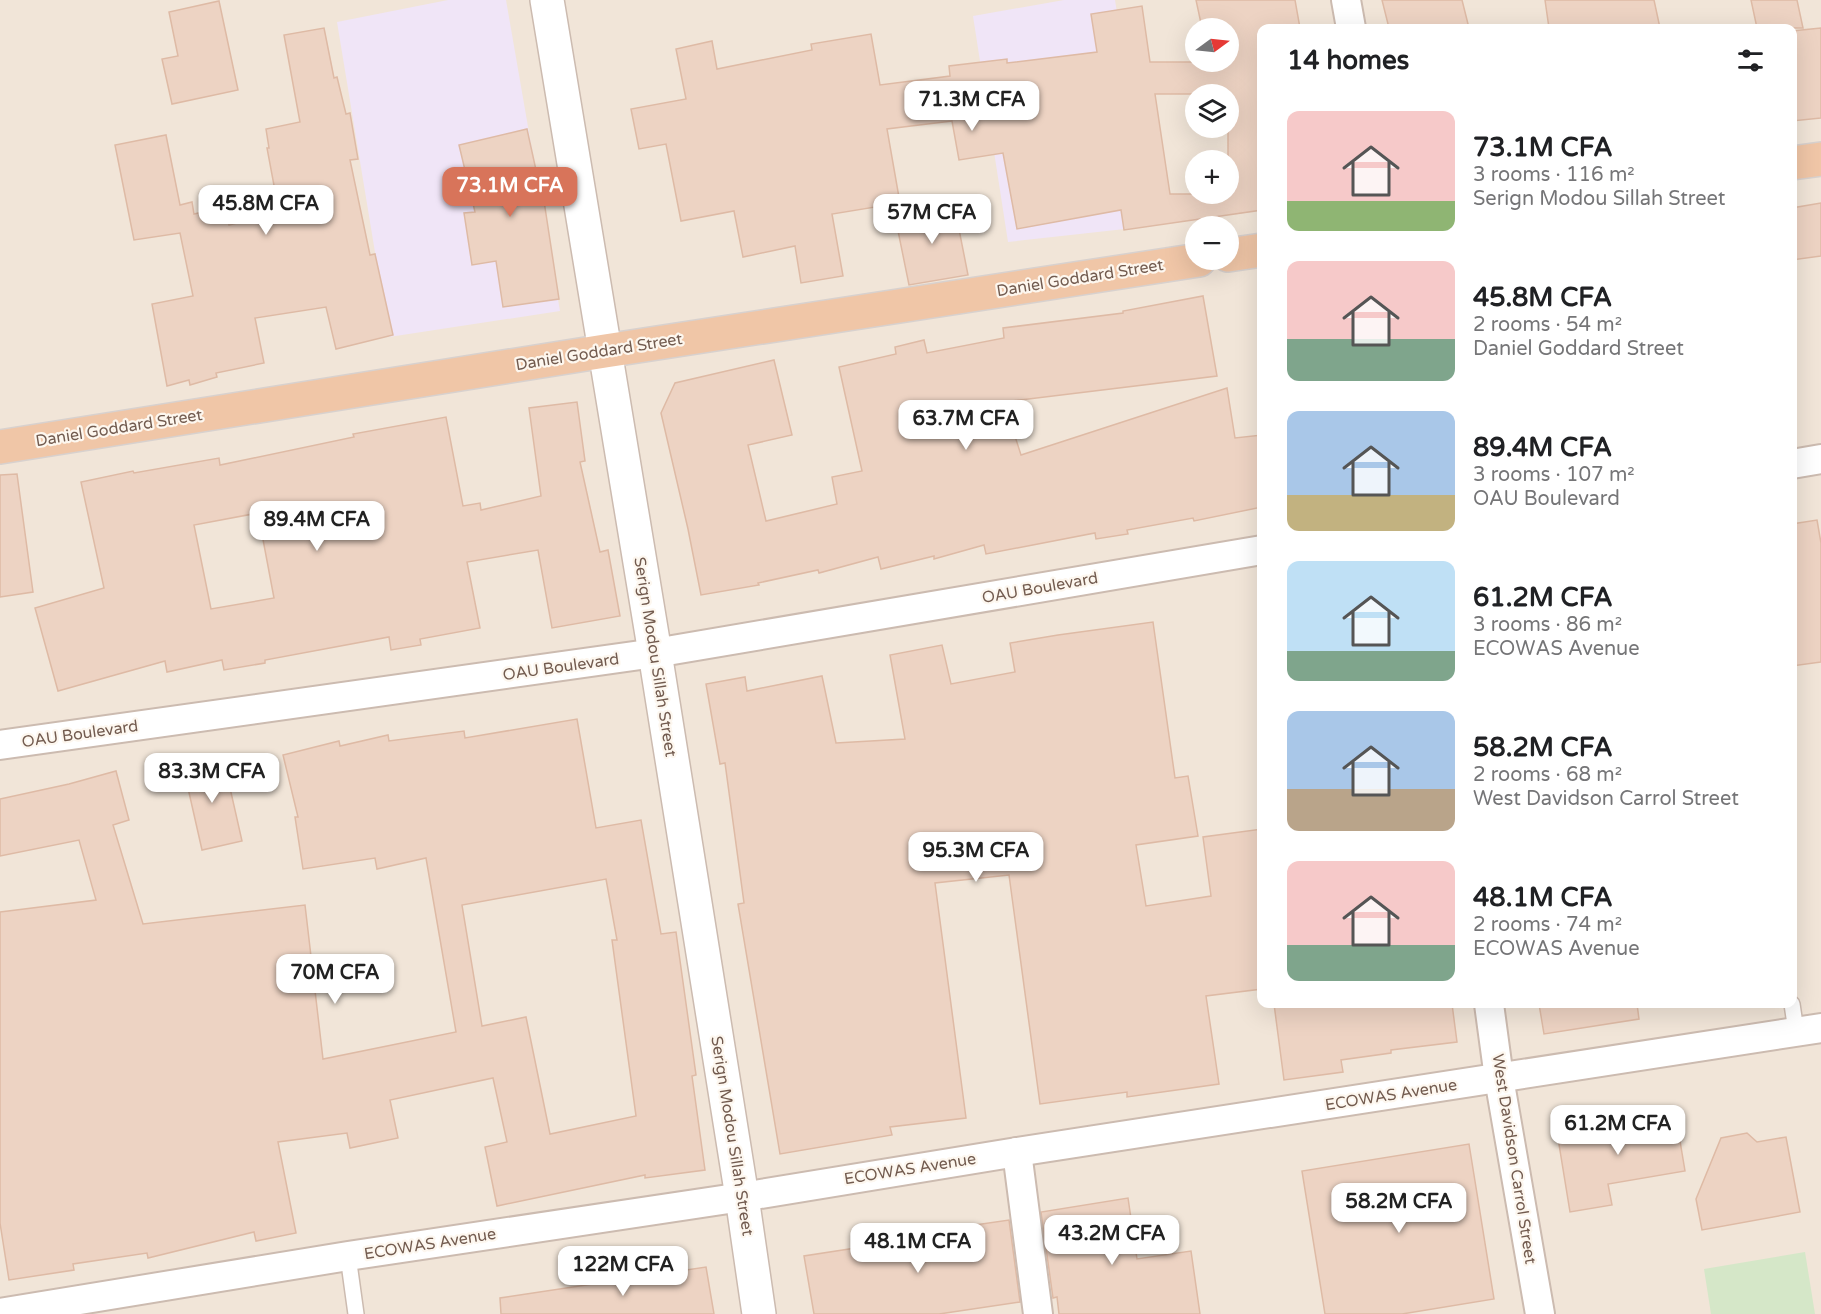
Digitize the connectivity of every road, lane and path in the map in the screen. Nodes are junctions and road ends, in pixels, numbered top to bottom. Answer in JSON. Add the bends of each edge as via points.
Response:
{"nodes":[{"id":1,"x":547,"y":0,"type":"edge"},
{"id":2,"x":1346,"y":0,"type":"edge"},
{"id":3,"x":1350,"y":24,"type":"edge"},
{"id":4,"x":1821,"y":159,"type":"edge"},
{"id":5,"x":1797,"y":162,"type":"edge"},
{"id":6,"x":1257,"y":251,"type":"edge"},
{"id":7,"x":1239,"y":253,"type":"edge"},
{"id":8,"x":1185,"y":262,"type":"edge"},
{"id":9,"x":605,"y":351,"type":"junction"},
{"id":10,"x":0,"y":447,"type":"edge"},
{"id":11,"x":1821,"y":459,"type":"edge"},
{"id":12,"x":1797,"y":463,"type":"edge"},
{"id":13,"x":1257,"y":551,"type":"edge"},
{"id":14,"x":655,"y":654,"type":"junction"},
{"id":15,"x":0,"y":745,"type":"edge"},
{"id":16,"x":1490,"y":1008,"type":"edge"},
{"id":17,"x":1795,"y":1008,"type":"edge"},
{"id":18,"x":1809,"y":1030,"type":"edge"},
{"id":19,"x":1499,"y":1078,"type":"junction"},
{"id":20,"x":1017,"y":1152,"type":"junction"},
{"id":21,"x":742,"y":1197,"type":"junction"},
{"id":22,"x":348,"y":1256,"type":"junction"},
{"id":23,"x":0,"y":1313,"type":"edge"},
{"id":24,"x":356,"y":1314,"type":"edge"},
{"id":25,"x":759,"y":1314,"type":"edge"},
{"id":26,"x":1038,"y":1314,"type":"edge"},
{"id":27,"x":1539,"y":1314,"type":"edge"}],
"edges":[{"from":1,"to":9,"type":"street","name":"Serign Modou Sillah Street"},
{"from":2,"to":3,"type":"street"},
{"from":4,"to":5,"type":"highway"},
{"from":6,"to":7,"type":"highway"},
{"from":8,"to":9,"type":"highway","name":"Daniel Goddard Street"},
{"from":9,"to":10,"type":"highway","name":"Daniel Goddard Street"},
{"from":9,"to":14,"type":"street","name":"Serign Modou Sillah Street"},
{"from":11,"to":12,"type":"street"},
{"from":13,"to":14,"type":"street","name":"OAU Boulevard"},
{"from":14,"to":15,"type":"street","name":"OAU Boulevard"},
{"from":14,"to":21,"type":"street","name":"Serign Modou Sillah Street"},
{"from":16,"to":19,"type":"street","name":"West Davidson Carrol Street"},
{"from":17,"to":18,"type":"lane"},
{"from":18,"to":19,"type":"street","name":"ECOWAS Avenue"},
{"from":19,"to":20,"type":"street","name":"ECOWAS Avenue"},
{"from":19,"to":27,"type":"street","name":"West Davidson Carrol Street"},
{"from":20,"to":21,"type":"street","name":"ECOWAS Avenue"},
{"from":20,"to":26,"type":"street"},
{"from":21,"to":22,"type":"street","name":"ECOWAS Avenue"},
{"from":21,"to":25,"type":"street","name":"Serign Modou Sillah Street"},
{"from":22,"to":23,"type":"street","name":"ECOWAS Avenue"},
{"from":22,"to":24,"type":"lane"}]}
